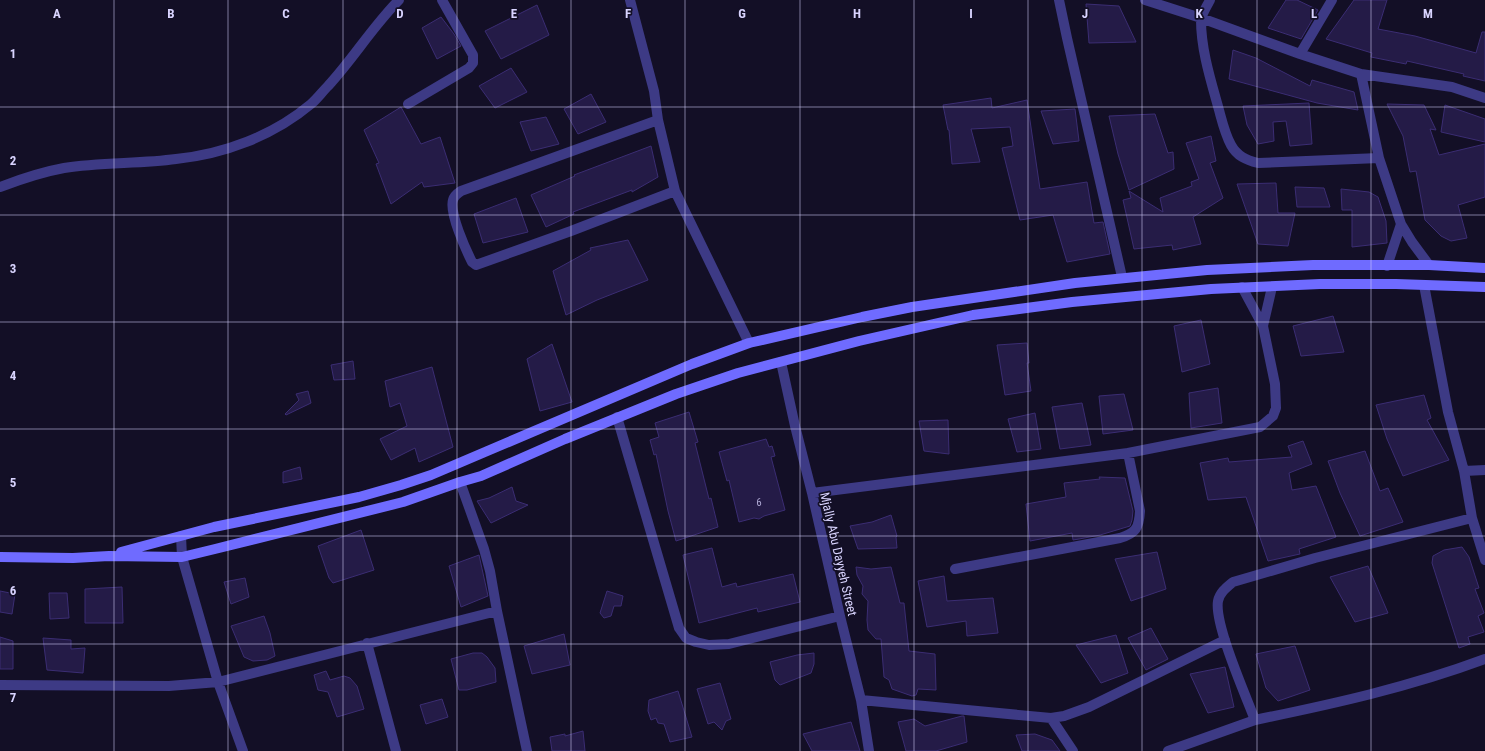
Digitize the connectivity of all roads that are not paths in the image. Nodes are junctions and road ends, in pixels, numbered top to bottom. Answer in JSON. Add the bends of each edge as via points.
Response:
{"nodes":[{"id":1,"x":399,"y":0,"type":"edge"},
{"id":2,"x":442,"y":0,"type":"edge"},
{"id":3,"x":630,"y":0,"type":"edge"},
{"id":4,"x":1060,"y":0,"type":"edge"},
{"id":5,"x":1145,"y":0,"type":"edge"},
{"id":6,"x":1210,"y":0,"type":"edge"},
{"id":7,"x":1332,"y":0,"type":"edge"},
{"id":8,"x":1201,"y":18,"type":"junction"},
{"id":9,"x":1300,"y":54,"type":"junction"},
{"id":10,"x":1361,"y":74,"type":"junction"},
{"id":11,"x":1485,"y":98,"type":"edge"},
{"id":12,"x":408,"y":104,"type":"dead end"},
{"id":13,"x":658,"y":120,"type":"junction"},
{"id":14,"x":1379,"y":158,"type":"junction"},
{"id":15,"x":0,"y":187,"type":"edge"},
{"id":16,"x":675,"y":191,"type":"junction"},
{"id":17,"x":1401,"y":224,"type":"junction"},
{"id":18,"x":1429,"y":265,"type":"junction"},
{"id":19,"x":1387,"y":266,"type":"junction"},
{"id":20,"x":1485,"y":268,"type":"edge"},
{"id":21,"x":1122,"y":277,"type":"junction"},
{"id":22,"x":1424,"y":286,"type":"junction"},
{"id":23,"x":1242,"y":287,"type":"junction"},
{"id":24,"x":1272,"y":287,"type":"junction"},
{"id":25,"x":1485,"y":287,"type":"edge"},
{"id":26,"x":1015,"y":291,"type":"junction"},
{"id":27,"x":1018,"y":309,"type":"junction"},
{"id":28,"x":1263,"y":326,"type":"junction"},
{"id":29,"x":749,"y":343,"type":"junction"},
{"id":30,"x":781,"y":362,"type":"junction"},
{"id":31,"x":617,"y":417,"type":"junction"},
{"id":32,"x":1128,"y":453,"type":"junction"},
{"id":33,"x":1485,"y":470,"type":"edge"},
{"id":34,"x":1464,"y":471,"type":"junction"},
{"id":35,"x":460,"y":482,"type":"junction"},
{"id":36,"x":812,"y":493,"type":"junction"},
{"id":37,"x":1472,"y":518,"type":"junction"},
{"id":38,"x":180,"y":536,"type":"junction"},
{"id":39,"x":109,"y":556,"type":"junction"},
{"id":40,"x":0,"y":557,"type":"edge"},
{"id":41,"x":182,"y":557,"type":"junction"},
{"id":42,"x":1485,"y":560,"type":"edge"},
{"id":43,"x":955,"y":568,"type":"dead end"},
{"id":44,"x":497,"y":611,"type":"junction"},
{"id":45,"x":840,"y":616,"type":"junction"},
{"id":46,"x":1225,"y":640,"type":"junction"},
{"id":47,"x":367,"y":643,"type":"junction"},
{"id":48,"x":1485,"y":659,"type":"edge"},
{"id":49,"x":218,"y":682,"type":"junction"},
{"id":50,"x":0,"y":685,"type":"edge"},
{"id":51,"x":861,"y":700,"type":"junction"},
{"id":52,"x":1051,"y":718,"type":"junction"},
{"id":53,"x":1255,"y":720,"type":"junction"},
{"id":54,"x":243,"y":751,"type":"edge"},
{"id":55,"x":396,"y":751,"type":"edge"},
{"id":56,"x":527,"y":751,"type":"edge"},
{"id":57,"x":870,"y":751,"type":"edge"},
{"id":58,"x":1073,"y":751,"type":"edge"},
{"id":59,"x":1168,"y":751,"type":"edge"}],
"edges":[{"from":1,"to":15,"type":"street","via":[[312,104],[277,129],[204,156],[64,168],[28,176]]},
{"from":2,"to":12,"type":"street","via":[[473,55],[473,63],[469,68]]},
{"from":3,"to":13,"type":"street","via":[[654,91]]},
{"from":4,"to":21,"type":"street"},
{"from":5,"to":8,"type":"street"},
{"from":6,"to":8,"type":"street"},
{"from":7,"to":9,"type":"street"},
{"from":8,"to":9,"type":"street"},
{"from":8,"to":14,"type":"street","via":[[1203,46],[1222,120],[1231,145],[1244,159],[1258,163],[1278,163]]},
{"from":9,"to":10,"type":"street"},
{"from":10,"to":11,"type":"street","via":[[1452,88]]},
{"from":10,"to":14,"type":"street"},
{"from":13,"to":16,"type":"street"},
{"from":13,"to":16,"type":"street","via":[[461,191],[453,200],[452,206],[461,238],[472,262],[476,265],[571,232]]},
{"from":14,"to":17,"type":"street"},
{"from":16,"to":29,"type":"street"},
{"from":17,"to":18,"type":"street"},
{"from":17,"to":19,"type":"street"},
{"from":18,"to":19,"type":"main road"},
{"from":18,"to":20,"type":"main road"},
{"from":19,"to":21,"type":"main road","via":[[1243,267]]},
{"from":21,"to":26,"type":"main road"},
{"from":22,"to":24,"type":"main road","via":[[1327,284]]},
{"from":22,"to":25,"type":"main road"},
{"from":22,"to":34,"type":"street","via":[[1448,412]]},
{"from":23,"to":24,"type":"main road"},
{"from":23,"to":27,"type":"main road"},
{"from":23,"to":28,"type":"street"},
{"from":24,"to":28,"type":"street"},
{"from":26,"to":27,"type":"main road"},
{"from":26,"to":29,"type":"main road","via":[[883,313]]},
{"from":27,"to":30,"type":"main road","via":[[926,325]]},
{"from":28,"to":32,"type":"street","via":[[1275,384],[1276,408],[1267,422],[1260,427]]},
{"from":29,"to":38,"type":"main road","via":[[692,364],[431,475],[359,497],[242,520]]},
{"from":30,"to":31,"type":"main road","via":[[738,373]]},
{"from":30,"to":36,"type":"street","name":"Mjally Abu Dayyeh Street","via":[[794,426]]},
{"from":31,"to":35,"type":"main road","via":[[481,476]]},
{"from":31,"to":45,"type":"street","via":[[679,628],[686,638],[709,645],[729,644]]},
{"from":32,"to":36,"type":"street"},
{"from":32,"to":43,"type":"street","via":[[1140,511],[1140,521],[1133,533],[1120,538]]},
{"from":33,"to":34,"type":"street"},
{"from":34,"to":37,"type":"street"},
{"from":35,"to":41,"type":"main road","via":[[402,502]]},
{"from":35,"to":44,"type":"street","via":[[484,549]]},
{"from":36,"to":45,"type":"street","name":"Mjally Abu Dayyeh Street"},
{"from":37,"to":42,"type":"street"},
{"from":37,"to":46,"type":"street","via":[[1233,582],[1224,589],[1218,599]]},
{"from":38,"to":39,"type":"main road"},
{"from":38,"to":41,"type":"street"},
{"from":39,"to":40,"type":"main road"},
{"from":39,"to":41,"type":"main road"},
{"from":41,"to":49,"type":"street"},
{"from":44,"to":47,"type":"street"},
{"from":44,"to":56,"type":"street"},
{"from":45,"to":51,"type":"street","name":"Mjally Abu Dayyeh Street"},
{"from":46,"to":52,"type":"street","via":[[1089,707]]},
{"from":46,"to":53,"type":"street"},
{"from":47,"to":49,"type":"street"},
{"from":47,"to":55,"type":"street"},
{"from":48,"to":53,"type":"street","via":[[1439,676],[1371,695]]},
{"from":49,"to":50,"type":"street","via":[[169,686]]},
{"from":49,"to":54,"type":"street"},
{"from":51,"to":52,"type":"street"},
{"from":51,"to":57,"type":"street","name":"Mjally Abu Dayyeh Street"},
{"from":52,"to":58,"type":"street"},
{"from":53,"to":59,"type":"street"}]}
